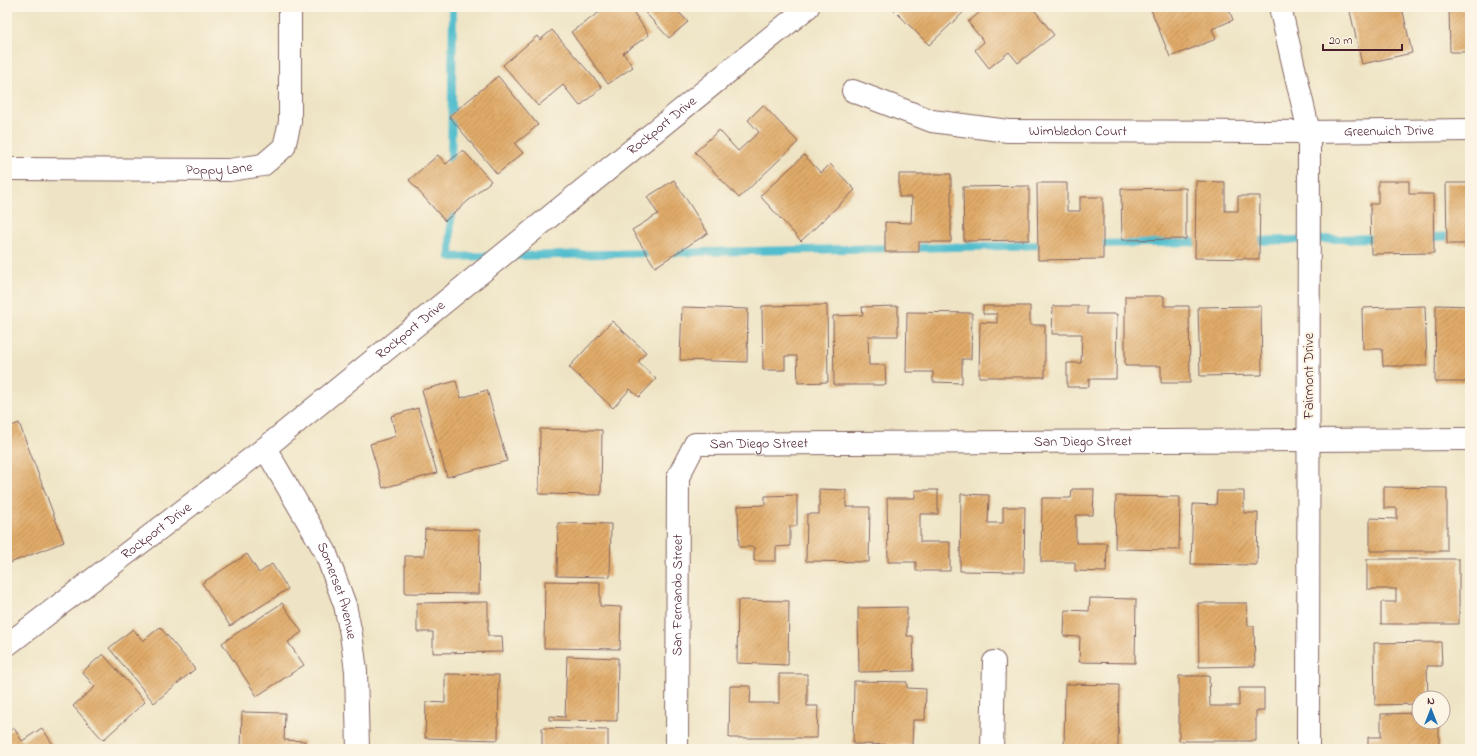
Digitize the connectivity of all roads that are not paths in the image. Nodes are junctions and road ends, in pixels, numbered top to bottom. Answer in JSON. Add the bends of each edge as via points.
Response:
{"nodes":[{"id":1,"x":290,"y":7,"type":"edge"},
{"id":2,"x":1280,"y":7,"type":"edge"},
{"id":3,"x":798,"y":10,"type":"edge"},
{"id":4,"x":853,"y":91,"type":"dead end"},
{"id":5,"x":1470,"y":130,"type":"edge"},
{"id":6,"x":1309,"y":132,"type":"junction"},
{"id":7,"x":7,"y":169,"type":"edge"},
{"id":8,"x":1470,"y":439,"type":"edge"},
{"id":9,"x":1309,"y":440,"type":"junction"},
{"id":10,"x":695,"y":444,"type":"joint"},
{"id":11,"x":265,"y":448,"type":"junction"},
{"id":12,"x":7,"y":645,"type":"edge"},
{"id":13,"x":994,"y":662,"type":"dead end"},
{"id":14,"x":358,"y":749,"type":"edge"},
{"id":15,"x":676,"y":749,"type":"edge"},
{"id":16,"x":992,"y":749,"type":"edge"},
{"id":17,"x":1308,"y":749,"type":"edge"}],
"edges":[{"from":1,"to":7,"type":"street","name":"Poppy Lane","via":[[290,122],[284,147],[263,165],[229,170]]},
{"from":2,"to":6,"type":"street","name":"Fairmont Drive"},
{"from":3,"to":11,"type":"street","name":"Rockport Drive"},
{"from":4,"to":6,"type":"street","name":"Wimbledon Court","via":[[932,121],[1008,131]]},
{"from":5,"to":6,"type":"street","name":"Greenwich Drive"},
{"from":6,"to":9,"type":"street","name":"Fairmont Drive"},
{"from":8,"to":9,"type":"street","name":"San Diego Street"},
{"from":9,"to":10,"type":"street","name":"San Diego Street"},
{"from":9,"to":17,"type":"street","name":"Fairmont Drive"},
{"from":10,"to":15,"type":"street","name":"San Fernando Street","via":[[678,478]]},
{"from":11,"to":12,"type":"street","name":"Rockport Drive"},
{"from":11,"to":14,"type":"street","name":"Somerset Avenue","via":[[325,551],[345,605],[356,671]]},
{"from":13,"to":16,"type":"street"}]}
